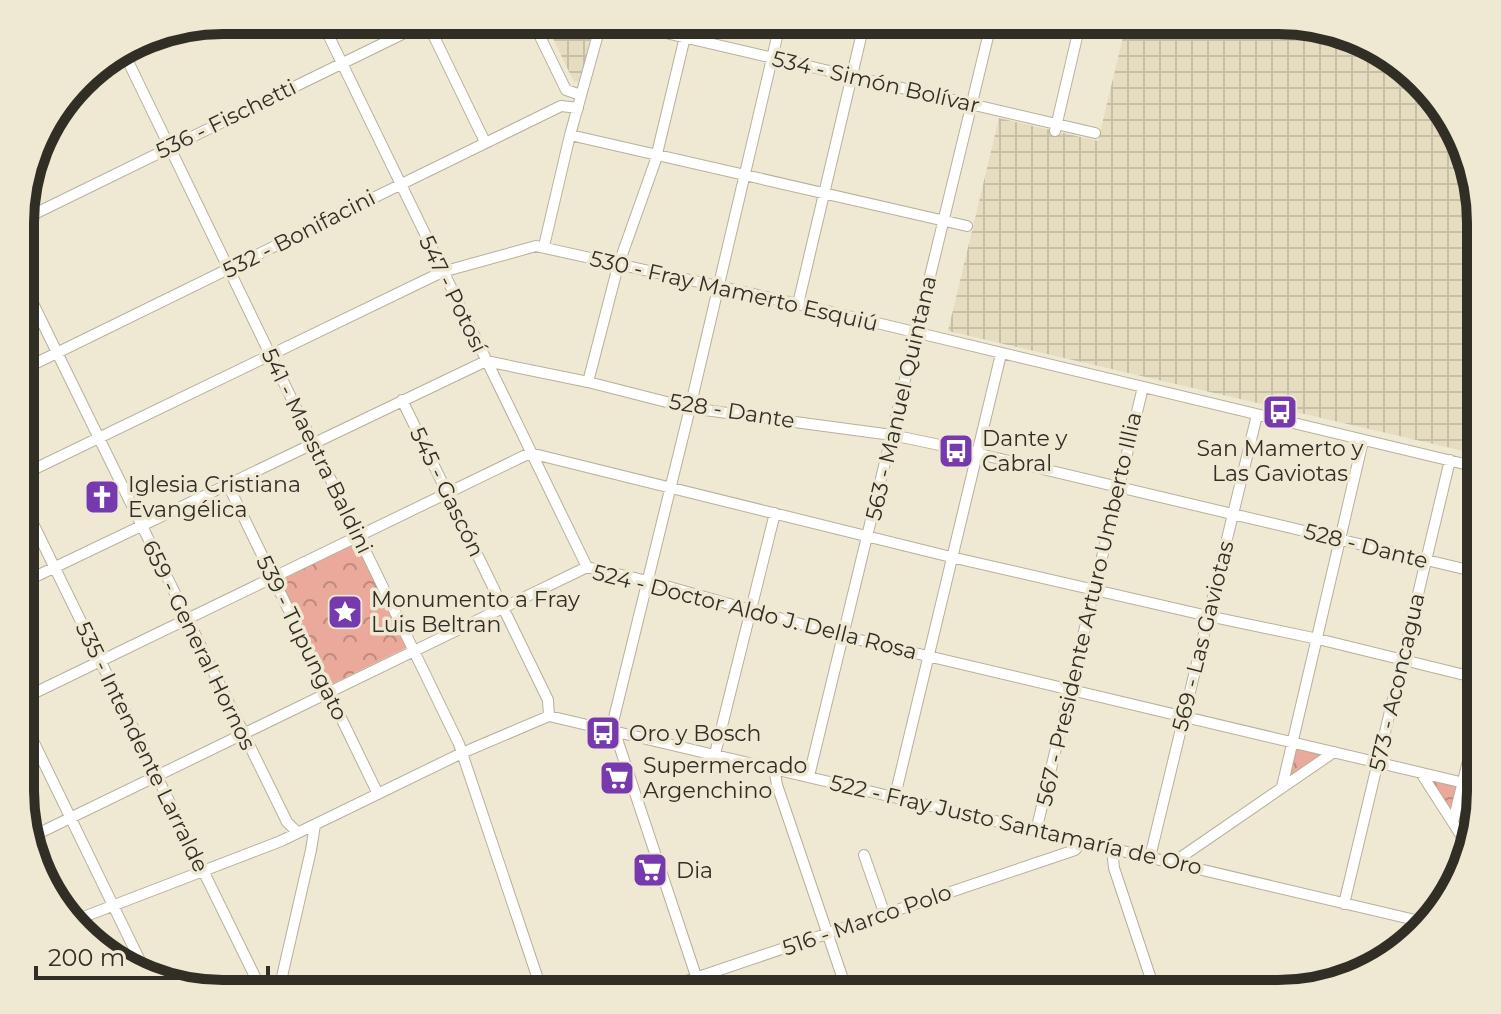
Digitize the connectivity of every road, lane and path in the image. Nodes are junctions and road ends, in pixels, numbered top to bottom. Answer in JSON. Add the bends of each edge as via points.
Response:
{"nodes":[{"id":1,"x":328,"y":34,"type":"edge"},
{"id":2,"x":401,"y":34,"type":"edge"},
{"id":3,"x":434,"y":34,"type":"edge"},
{"id":4,"x":539,"y":34,"type":"edge"},
{"id":5,"x":598,"y":34,"type":"edge"},
{"id":6,"x":668,"y":34,"type":"edge"},
{"id":7,"x":686,"y":34,"type":"edge"},
{"id":8,"x":778,"y":34,"type":"edge"},
{"id":9,"x":862,"y":34,"type":"edge"},
{"id":10,"x":989,"y":34,"type":"edge"},
{"id":11,"x":1078,"y":34,"type":"edge"},
{"id":12,"x":685,"y":38,"type":"junction"},
{"id":13,"x":772,"y":58,"type":"junction"},
{"id":14,"x":127,"y":60,"type":"edge"},
{"id":15,"x":342,"y":63,"type":"junction"},
{"id":16,"x":851,"y":77,"type":"junction"},
{"id":17,"x":581,"y":95,"type":"junction"},
{"id":18,"x":972,"y":105,"type":"junction"},
{"id":19,"x":578,"y":108,"type":"junction"},
{"id":20,"x":1056,"y":127,"type":"junction"},
{"id":21,"x":1095,"y":133,"type":"dead end"},
{"id":22,"x":570,"y":135,"type":"junction"},
{"id":23,"x":485,"y":142,"type":"junction"},
{"id":24,"x":169,"y":147,"type":"junction"},
{"id":25,"x":658,"y":153,"type":"junction"},
{"id":26,"x":744,"y":173,"type":"junction"},
{"id":27,"x":400,"y":183,"type":"junction"},
{"id":28,"x":825,"y":192,"type":"junction"},
{"id":29,"x":35,"y":214,"type":"edge"},
{"id":30,"x":944,"y":220,"type":"junction"},
{"id":31,"x":967,"y":226,"type":"dead end"},
{"id":32,"x":544,"y":246,"type":"junction"},
{"id":33,"x":618,"y":266,"type":"junction"},
{"id":34,"x":228,"y":270,"type":"junction"},
{"id":35,"x":442,"y":272,"type":"junction"},
{"id":36,"x":718,"y":287,"type":"junction"},
{"id":37,"x":798,"y":304,"type":"junction"},
{"id":38,"x":34,"y":306,"type":"edge"},
{"id":39,"x":916,"y":333,"type":"junction"},
{"id":40,"x":56,"y":353,"type":"junction"},
{"id":41,"x":1001,"y":354,"type":"junction"},
{"id":42,"x":270,"y":355,"type":"junction"},
{"id":43,"x":486,"y":361,"type":"junction"},
{"id":44,"x":34,"y":364,"type":"edge"},
{"id":45,"x":588,"y":382,"type":"junction"},
{"id":46,"x":1143,"y":387,"type":"junction"},
{"id":47,"x":402,"y":400,"type":"junction"},
{"id":48,"x":690,"y":408,"type":"junction"},
{"id":49,"x":1257,"y":415,"type":"junction"},
{"id":50,"x":892,"y":435,"type":"junction"},
{"id":51,"x":97,"y":439,"type":"junction"},
{"id":52,"x":1363,"y":441,"type":"junction"},
{"id":53,"x":313,"y":442,"type":"junction"},
{"id":54,"x":530,"y":453,"type":"junction"},
{"id":55,"x":977,"y":453,"type":"junction"},
{"id":56,"x":1450,"y":460,"type":"junction"},
{"id":57,"x":1467,"y":464,"type":"edge"},
{"id":58,"x":34,"y":469,"type":"edge"},
{"id":59,"x":227,"y":483,"type":"junction"},
{"id":60,"x":671,"y":486,"type":"junction"},
{"id":61,"x":1118,"y":487,"type":"junction"},
{"id":62,"x":447,"y":493,"type":"junction"},
{"id":63,"x":775,"y":513,"type":"junction"},
{"id":64,"x":1233,"y":514,"type":"junction"},
{"id":65,"x":34,"y":525,"type":"edge"},
{"id":66,"x":140,"y":525,"type":"junction"},
{"id":67,"x":868,"y":535,"type":"junction"},
{"id":68,"x":359,"y":538,"type":"junction"},
{"id":69,"x":1341,"y":539,"type":"junction"},
{"id":70,"x":951,"y":557,"type":"junction"},
{"id":71,"x":1427,"y":561,"type":"junction"},
{"id":72,"x":55,"y":567,"type":"junction"},
{"id":73,"x":587,"y":567,"type":"junction"},
{"id":74,"x":1467,"y":570,"type":"edge"},
{"id":75,"x":34,"y":577,"type":"edge"},
{"id":76,"x":272,"y":578,"type":"junction"},
{"id":77,"x":648,"y":581,"type":"junction"},
{"id":78,"x":1093,"y":589,"type":"junction"},
{"id":79,"x":502,"y":607,"type":"junction"},
{"id":80,"x":751,"y":610,"type":"junction"},
{"id":81,"x":1208,"y":616,"type":"junction"},
{"id":82,"x":186,"y":619,"type":"junction"},
{"id":83,"x":843,"y":636,"type":"junction"},
{"id":84,"x":1318,"y":639,"type":"junction"},
{"id":85,"x":414,"y":650,"type":"junction"},
{"id":86,"x":928,"y":656,"type":"junction"},
{"id":87,"x":1402,"y":660,"type":"junction"},
{"id":88,"x":100,"y":662,"type":"junction"},
{"id":89,"x":1467,"y":676,"type":"edge"},
{"id":90,"x":1070,"y":689,"type":"junction"},
{"id":91,"x":327,"y":692,"type":"junction"},
{"id":92,"x":34,"y":693,"type":"edge"},
{"id":93,"x":549,"y":716,"type":"junction"},
{"id":94,"x":1183,"y":717,"type":"junction"},
{"id":95,"x":614,"y":730,"type":"junction"},
{"id":96,"x":242,"y":733,"type":"junction"},
{"id":97,"x":34,"y":742,"type":"edge"},
{"id":98,"x":1293,"y":742,"type":"junction"},
{"id":99,"x":1334,"y":752,"type":"junction"},
{"id":100,"x":462,"y":753,"type":"junction"},
{"id":101,"x":715,"y":754,"type":"junction"},
{"id":102,"x":1378,"y":763,"type":"junction"},
{"id":103,"x":1467,"y":766,"type":"edge"},
{"id":104,"x":774,"y":768,"type":"junction"},
{"id":105,"x":1421,"y":773,"type":"junction"},
{"id":106,"x":154,"y":776,"type":"junction"},
{"id":107,"x":809,"y":776,"type":"junction"},
{"id":108,"x":1463,"y":783,"type":"junction"},
{"id":109,"x":1467,"y":784,"type":"edge"},
{"id":110,"x":1282,"y":787,"type":"junction"},
{"id":111,"x":378,"y":794,"type":"junction"},
{"id":112,"x":895,"y":796,"type":"junction"},
{"id":113,"x":71,"y":817,"type":"junction"},
{"id":114,"x":1453,"y":822,"type":"junction"},
{"id":115,"x":315,"y":825,"type":"junction"},
{"id":116,"x":1036,"y":831,"type":"junction"},
{"id":117,"x":297,"y":832,"type":"junction"},
{"id":118,"x":39,"y":833,"type":"edge"},
{"id":119,"x":1461,"y":835,"type":"edge"},
{"id":120,"x":1082,"y":842,"type":"junction"},
{"id":121,"x":1112,"y":849,"type":"junction"},
{"id":122,"x":864,"y":855,"type":"dead end"},
{"id":123,"x":1150,"y":857,"type":"junction"},
{"id":124,"x":1174,"y":862,"type":"junction"},
{"id":125,"x":203,"y":872,"type":"junction"},
{"id":126,"x":1344,"y":904,"type":"junction"},
{"id":127,"x":113,"y":906,"type":"junction"},
{"id":128,"x":885,"y":915,"type":"junction"},
{"id":129,"x":82,"y":918,"type":"edge"},
{"id":130,"x":1416,"y":920,"type":"edge"},
{"id":131,"x":827,"y":934,"type":"junction"},
{"id":132,"x":140,"y":960,"type":"edge"},
{"id":133,"x":696,"y":977,"type":"junction"},
{"id":134,"x":255,"y":980,"type":"edge"},
{"id":135,"x":281,"y":980,"type":"edge"},
{"id":136,"x":538,"y":980,"type":"edge"},
{"id":137,"x":688,"y":980,"type":"edge"},
{"id":138,"x":697,"y":980,"type":"edge"},
{"id":139,"x":843,"y":980,"type":"edge"},
{"id":140,"x":1151,"y":980,"type":"edge"}],
"edges":[{"from":1,"to":15,"type":"street","name":"547 - Potosí"},
{"from":2,"to":15,"type":"street","name":"536 - Fischetti"},
{"from":3,"to":23,"type":"street"},
{"from":4,"to":17,"type":"street","via":[[566,90]]},
{"from":5,"to":17,"type":"street"},
{"from":6,"to":12,"type":"street","name":"534 - Simón Bolívar"},
{"from":7,"to":12,"type":"street"},
{"from":8,"to":13,"type":"street"},
{"from":9,"to":16,"type":"street"},
{"from":10,"to":18,"type":"street","name":"563 - Manuel Quintana"},
{"from":11,"to":20,"type":"street"},
{"from":12,"to":13,"type":"street","name":"534 - Simón Bolívar"},
{"from":12,"to":25,"type":"street"},
{"from":13,"to":16,"type":"street","name":"534 - Simón Bolívar"},
{"from":13,"to":26,"type":"street"},
{"from":14,"to":24,"type":"street","name":"541 - Maestra Baldini"},
{"from":15,"to":24,"type":"street","name":"536 - Fischetti"},
{"from":15,"to":27,"type":"street","name":"547 - Potosí"},
{"from":16,"to":18,"type":"street","name":"534 - Simón Bolívar"},
{"from":16,"to":28,"type":"street"},
{"from":17,"to":19,"type":"street"},
{"from":18,"to":20,"type":"street","name":"534 - Simón Bolívar"},
{"from":18,"to":30,"type":"street","name":"563 - Manuel Quintana"},
{"from":19,"to":22,"type":"street"},
{"from":19,"to":23,"type":"street","name":"532 - Bonifacini","via":[[561,106]]},
{"from":20,"to":21,"type":"street","name":"534 - Simón Bolívar"},
{"from":22,"to":25,"type":"street"},
{"from":22,"to":32,"type":"street"},
{"from":23,"to":27,"type":"street","name":"532 - Bonifacini"},
{"from":24,"to":29,"type":"street","name":"536 - Fischetti"},
{"from":24,"to":34,"type":"street","name":"541 - Maestra Baldini"},
{"from":25,"to":26,"type":"street"},
{"from":25,"to":33,"type":"street"},
{"from":26,"to":28,"type":"street"},
{"from":26,"to":36,"type":"street"},
{"from":27,"to":34,"type":"street","name":"532 - Bonifacini"},
{"from":27,"to":35,"type":"street","name":"547 - Potosí"},
{"from":28,"to":30,"type":"street"},
{"from":28,"to":37,"type":"street"},
{"from":30,"to":31,"type":"street"},
{"from":30,"to":39,"type":"street","name":"563 - Manuel Quintana"},
{"from":32,"to":33,"type":"street","name":"530 - Fray Mamerto Esquiú"},
{"from":32,"to":35,"type":"street","name":"530 - Fray Mamerto Esquiú"},
{"from":33,"to":36,"type":"street","name":"530 - Fray Mamerto Esquiú"},
{"from":33,"to":45,"type":"street"},
{"from":34,"to":40,"type":"street","name":"532 - Bonifacini"},
{"from":34,"to":42,"type":"street","name":"541 - Maestra Baldini"},
{"from":35,"to":42,"type":"street","name":"530 - Fray Mamerto Esquiú"},
{"from":35,"to":43,"type":"street","name":"547 - Potosí"},
{"from":36,"to":37,"type":"street","name":"530 - Fray Mamerto Esquiú"},
{"from":36,"to":48,"type":"street"},
{"from":37,"to":39,"type":"street","name":"530 - Fray Mamerto Esquiú"},
{"from":38,"to":40,"type":"street","name":"659 - General Hornos"},
{"from":39,"to":41,"type":"street","name":"530 - Fray Mamerto Esquiú"},
{"from":39,"to":50,"type":"street","name":"563 - Manuel Quintana"},
{"from":40,"to":44,"type":"street","name":"532 - Bonifacini"},
{"from":40,"to":51,"type":"street","name":"659 - General Hornos"},
{"from":41,"to":46,"type":"street","name":"530 - Fray Mamerto Esquiú"},
{"from":41,"to":55,"type":"street"},
{"from":42,"to":51,"type":"street","name":"530 - Fray Mamerto Esquiú"},
{"from":42,"to":53,"type":"street","name":"541 - Maestra Baldini"},
{"from":43,"to":45,"type":"street","name":"528 - Dante"},
{"from":43,"to":47,"type":"street"},
{"from":43,"to":54,"type":"street","name":"547 - Potosí"},
{"from":45,"to":48,"type":"street","name":"528 - Dante"},
{"from":46,"to":49,"type":"street","name":"530 - Fray Mamerto Esquiú"},
{"from":46,"to":61,"type":"street","name":"567 - Presidente Arturo Umberto Illia"},
{"from":47,"to":53,"type":"street"},
{"from":47,"to":62,"type":"street","name":"545 - Gascón"},
{"from":48,"to":50,"type":"street","name":"528 - Dante"},
{"from":48,"to":60,"type":"street"},
{"from":49,"to":52,"type":"street","name":"530 - Fray Mamerto Esquiú"},
{"from":49,"to":64,"type":"street","name":"569 - Las Gaviotas"},
{"from":50,"to":55,"type":"street","name":"528 - Dante"},
{"from":50,"to":67,"type":"street","name":"563 - Manuel Quintana"},
{"from":51,"to":58,"type":"street","name":"530 - Fray Mamerto Esquiú"},
{"from":51,"to":66,"type":"street","name":"659 - General Hornos"},
{"from":52,"to":56,"type":"street","name":"530 - Fray Mamerto Esquiú"},
{"from":52,"to":69,"type":"street"},
{"from":53,"to":59,"type":"street"},
{"from":53,"to":68,"type":"street","name":"541 - Maestra Baldini"},
{"from":54,"to":60,"type":"street"},
{"from":54,"to":62,"type":"street"},
{"from":54,"to":73,"type":"street","name":"547 - Potosí"},
{"from":55,"to":61,"type":"street","name":"528 - Dante"},
{"from":55,"to":70,"type":"street"},
{"from":56,"to":57,"type":"street","name":"530 - Fray Mamerto Esquiú"},
{"from":56,"to":71,"type":"street","name":"573 - Aconcagua"},
{"from":59,"to":66,"type":"street"},
{"from":59,"to":76,"type":"street","name":"539 - Tupungato"},
{"from":60,"to":63,"type":"street"},
{"from":60,"to":77,"type":"street"},
{"from":61,"to":64,"type":"street","name":"528 - Dante"},
{"from":61,"to":78,"type":"street","name":"567 - Presidente Arturo Umberto Illia"},
{"from":62,"to":68,"type":"street"},
{"from":62,"to":79,"type":"street","name":"545 - Gascón"},
{"from":63,"to":67,"type":"street"},
{"from":63,"to":80,"type":"street"},
{"from":64,"to":69,"type":"street","name":"528 - Dante"},
{"from":64,"to":81,"type":"street","name":"569 - Las Gaviotas"},
{"from":65,"to":72,"type":"street","name":"535 - Intendente Larralde"},
{"from":66,"to":72,"type":"street"},
{"from":66,"to":82,"type":"street","name":"659 - General Hornos"},
{"from":67,"to":70,"type":"street"},
{"from":67,"to":83,"type":"street","name":"563 - Manuel Quintana"},
{"from":68,"to":76,"type":"street"},
{"from":68,"to":85,"type":"street","name":"541 - Maestra Baldini"},
{"from":69,"to":71,"type":"street","name":"528 - Dante"},
{"from":69,"to":84,"type":"street"},
{"from":70,"to":78,"type":"street"},
{"from":70,"to":86,"type":"street"},
{"from":71,"to":74,"type":"street","name":"528 - Dante"},
{"from":71,"to":87,"type":"street","name":"573 - Aconcagua"},
{"from":72,"to":75,"type":"street"},
{"from":72,"to":88,"type":"street","name":"535 - Intendente Larralde"},
{"from":73,"to":77,"type":"street","name":"524 - Doctor Aldo J. Della Rosa"},
{"from":73,"to":79,"type":"street","name":"524 - Doctor Aldo J. Della Rosa"},
{"from":76,"to":82,"type":"street"},
{"from":76,"to":91,"type":"street","name":"539 - Tupungato"},
{"from":77,"to":80,"type":"street","name":"524 - Doctor Aldo J. Della Rosa"},
{"from":77,"to":95,"type":"street"},
{"from":78,"to":81,"type":"street"},
{"from":78,"to":90,"type":"street","name":"567 - Presidente Arturo Umberto Illia"},
{"from":79,"to":85,"type":"street","name":"524 - Doctor Aldo J. Della Rosa"},
{"from":79,"to":93,"type":"street","name":"545 - Gascón","via":[[548,700]]},
{"from":80,"to":83,"type":"street","name":"524 - Doctor Aldo J. Della Rosa"},
{"from":80,"to":101,"type":"street"},
{"from":81,"to":84,"type":"street"},
{"from":81,"to":94,"type":"street","name":"569 - Las Gaviotas"},
{"from":82,"to":88,"type":"street"},
{"from":82,"to":96,"type":"street","name":"659 - General Hornos"},
{"from":83,"to":86,"type":"street","name":"524 - Doctor Aldo J. Della Rosa"},
{"from":83,"to":107,"type":"street","name":"563 - Manuel Quintana"},
{"from":84,"to":87,"type":"street"},
{"from":84,"to":98,"type":"street"},
{"from":85,"to":91,"type":"street","name":"524 - Doctor Aldo J. Della Rosa"},
{"from":85,"to":100,"type":"street","name":"541 - Maestra Baldini"},
{"from":86,"to":90,"type":"street","name":"524 - Doctor Aldo J. Della Rosa"},
{"from":86,"to":112,"type":"street"},
{"from":87,"to":89,"type":"street"},
{"from":87,"to":102,"type":"street","name":"573 - Aconcagua"},
{"from":88,"to":92,"type":"street"},
{"from":88,"to":106,"type":"street","name":"535 - Intendente Larralde"},
{"from":90,"to":94,"type":"street","name":"524 - Doctor Aldo J. Della Rosa"},
{"from":90,"to":116,"type":"street","name":"567 - Presidente Arturo Umberto Illia"},
{"from":91,"to":96,"type":"street","name":"524 - Doctor Aldo J. Della Rosa"},
{"from":91,"to":111,"type":"street","name":"539 - Tupungato"},
{"from":93,"to":95,"type":"street","name":"522 - Fray Justo Santamaría de Oro"},
{"from":93,"to":100,"type":"street"},
{"from":94,"to":98,"type":"street","name":"524 - Doctor Aldo J. Della Rosa"},
{"from":94,"to":123,"type":"street","name":"569 - Las Gaviotas"},
{"from":95,"to":101,"type":"street","name":"522 - Fray Justo Santamaría de Oro"},
{"from":95,"to":133,"type":"street"},
{"from":96,"to":106,"type":"street","name":"524 - Doctor Aldo J. Della Rosa"},
{"from":96,"to":117,"type":"street","name":"659 - General Hornos"},
{"from":97,"to":113,"type":"street"},
{"from":98,"to":99,"type":"street","name":"524 - Doctor Aldo J. Della Rosa"},
{"from":98,"to":110,"type":"street"},
{"from":99,"to":102,"type":"street","name":"524 - Doctor Aldo J. Della Rosa"},
{"from":99,"to":110,"type":"street"},
{"from":100,"to":111,"type":"street"},
{"from":100,"to":136,"type":"street","name":"541 - Maestra Baldini"},
{"from":101,"to":104,"type":"street","name":"522 - Fray Justo Santamaría de Oro"},
{"from":102,"to":105,"type":"street","name":"524 - Doctor Aldo J. Della Rosa"},
{"from":102,"to":126,"type":"street","name":"573 - Aconcagua"},
{"from":103,"to":108,"type":"street"},
{"from":104,"to":107,"type":"street","name":"522 - Fray Justo Santamaría de Oro"},
{"from":104,"to":131,"type":"street"},
{"from":105,"to":108,"type":"street","name":"524 - Doctor Aldo J. Della Rosa"},
{"from":105,"to":114,"type":"street"},
{"from":106,"to":113,"type":"street","name":"524 - Doctor Aldo J. Della Rosa"},
{"from":106,"to":125,"type":"street","name":"535 - Intendente Larralde"},
{"from":107,"to":112,"type":"street","name":"522 - Fray Justo Santamaría de Oro"},
{"from":108,"to":109,"type":"street","name":"524 - Doctor Aldo J. Della Rosa"},
{"from":108,"to":114,"type":"street"},
{"from":110,"to":124,"type":"street"},
{"from":111,"to":115,"type":"street"},
{"from":112,"to":116,"type":"street","name":"522 - Fray Justo Santamaría de Oro"},
{"from":113,"to":118,"type":"street","name":"524 - Doctor Aldo J. Della Rosa"},
{"from":113,"to":127,"type":"street"},
{"from":114,"to":119,"type":"street"},
{"from":115,"to":117,"type":"street"},
{"from":115,"to":135,"type":"street"},
{"from":116,"to":120,"type":"street","name":"522 - Fray Justo Santamaría de Oro"},
{"from":117,"to":125,"type":"street"},
{"from":120,"to":121,"type":"street","name":"522 - Fray Justo Santamaría de Oro"},
{"from":120,"to":128,"type":"street","name":"516 - Marco Polo","via":[[1075,850]]},
{"from":121,"to":123,"type":"street","name":"522 - Fray Justo Santamaría de Oro"},
{"from":121,"to":140,"type":"street"},
{"from":122,"to":128,"type":"street"},
{"from":123,"to":124,"type":"street","name":"522 - Fray Justo Santamaría de Oro"},
{"from":124,"to":126,"type":"street","name":"522 - Fray Justo Santamaría de Oro"},
{"from":125,"to":127,"type":"street"},
{"from":125,"to":134,"type":"street","name":"535 - Intendente Larralde"},
{"from":126,"to":130,"type":"street","name":"522 - Fray Justo Santamaría de Oro"},
{"from":127,"to":129,"type":"street"},
{"from":127,"to":132,"type":"street"},
{"from":128,"to":131,"type":"street","name":"516 - Marco Polo"},
{"from":131,"to":133,"type":"street","name":"516 - Marco Polo"},
{"from":131,"to":139,"type":"street"},
{"from":133,"to":137,"type":"street","name":"516 - Marco Polo"},
{"from":133,"to":138,"type":"street"}]}
